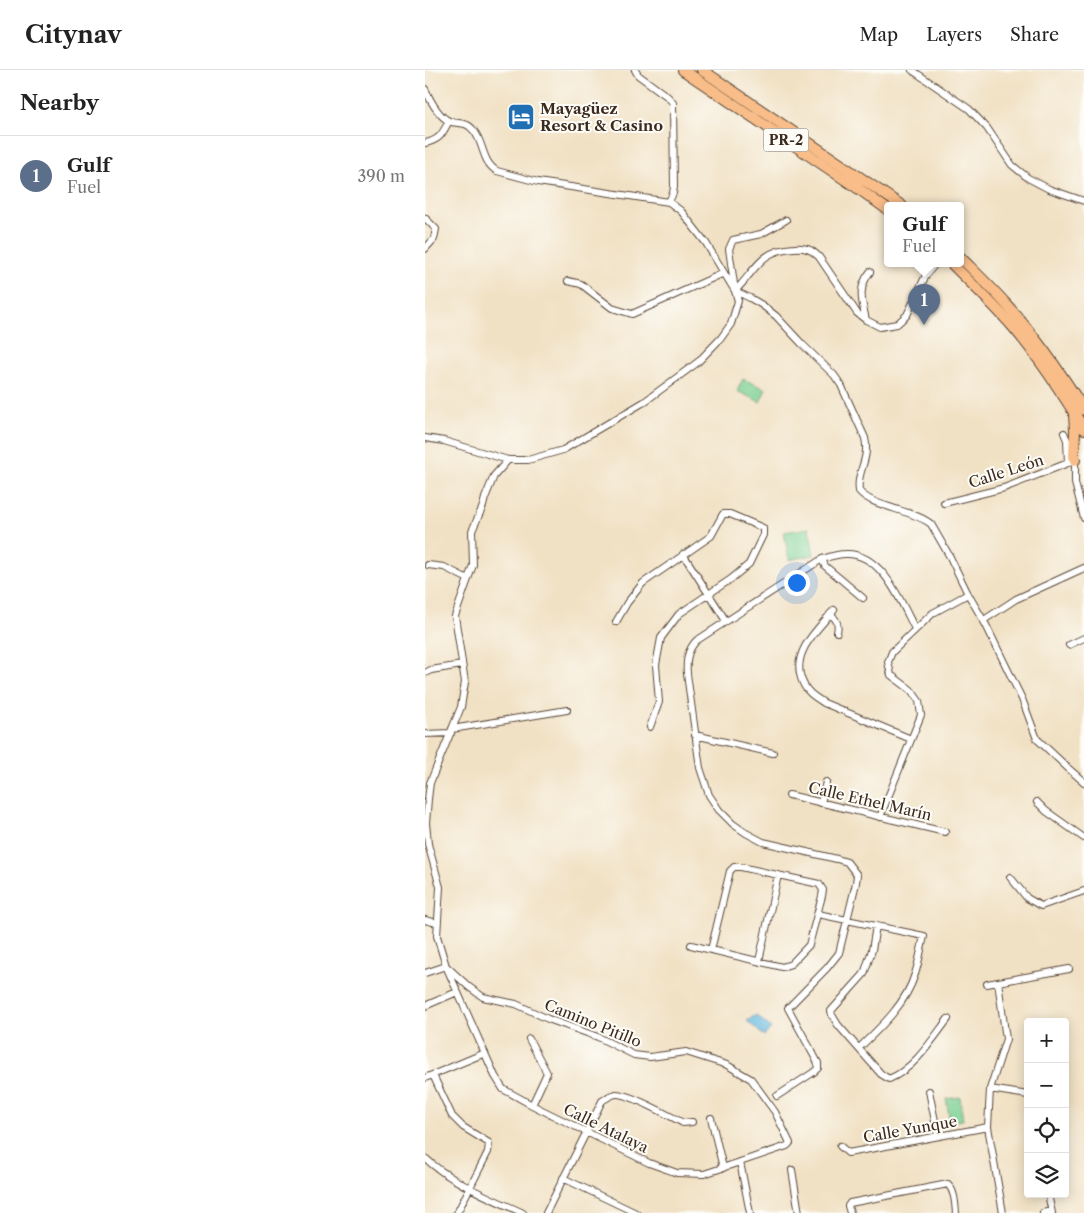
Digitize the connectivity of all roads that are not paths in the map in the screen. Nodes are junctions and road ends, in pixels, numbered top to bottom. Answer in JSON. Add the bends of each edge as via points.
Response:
{"nodes":[{"id":1,"x":635,"y":70,"type":"edge"},
{"id":2,"x":673,"y":70,"type":"edge"},
{"id":3,"x":683,"y":70,"type":"edge"},
{"id":4,"x":702,"y":70,"type":"edge"},
{"id":5,"x":912,"y":70,"type":"edge"},
{"id":6,"x":425,"y":90,"type":"edge"},
{"id":7,"x":728,"y":101,"type":"junction"},
{"id":8,"x":449,"y":121,"type":"junction"},
{"id":9,"x":425,"y":143,"type":"edge"},
{"id":10,"x":1084,"y":201,"type":"edge"},
{"id":11,"x":669,"y":202,"type":"junction"},
{"id":12,"x":895,"y":202,"type":"edge"},
{"id":13,"x":884,"y":207,"type":"edge"},
{"id":14,"x":425,"y":218,"type":"edge"},
{"id":15,"x":787,"y":220,"type":"dead end"},
{"id":16,"x":425,"y":249,"type":"edge"},
{"id":17,"x":964,"y":261,"type":"edge"},
{"id":18,"x":933,"y":267,"type":"edge"},
{"id":19,"x":955,"y":267,"type":"edge"},
{"id":20,"x":870,"y":272,"type":"dead end"},
{"id":21,"x":724,"y":273,"type":"junction"},
{"id":22,"x":568,"y":281,"type":"dead end"},
{"id":23,"x":735,"y":291,"type":"junction"},
{"id":24,"x":866,"y":320,"type":"junction"},
{"id":25,"x":1075,"y":396,"type":"junction"},
{"id":26,"x":1084,"y":403,"type":"edge"},
{"id":27,"x":1079,"y":411,"type":"edge"},
{"id":28,"x":1084,"y":429,"type":"edge"},
{"id":29,"x":1064,"y":433,"type":"dead end"},
{"id":30,"x":425,"y":438,"type":"edge"},
{"id":31,"x":1084,"y":441,"type":"edge"},
{"id":32,"x":508,"y":460,"type":"junction"},
{"id":33,"x":1073,"y":461,"type":"junction"},
{"id":34,"x":944,"y":503,"type":"dead end"},
{"id":35,"x":1084,"y":518,"type":"edge"},
{"id":36,"x":683,"y":554,"type":"junction"},
{"id":37,"x":822,"y":559,"type":"junction"},
{"id":38,"x":429,"y":565,"type":"dead end"},
{"id":39,"x":1084,"y":568,"type":"edge"},
{"id":40,"x":468,"y":578,"type":"junction"},
{"id":41,"x":861,"y":593,"type":"dead end"},
{"id":42,"x":709,"y":594,"type":"junction"},
{"id":43,"x":969,"y":594,"type":"junction"},
{"id":44,"x":984,"y":620,"type":"junction"},
{"id":45,"x":726,"y":621,"type":"junction"},
{"id":46,"x":616,"y":622,"type":"dead end"},
{"id":47,"x":915,"y":629,"type":"junction"},
{"id":48,"x":837,"y":632,"type":"dead end"},
{"id":49,"x":1084,"y":638,"type":"edge"},
{"id":50,"x":1069,"y":645,"type":"dead end"},
{"id":51,"x":463,"y":665,"type":"junction"},
{"id":52,"x":425,"y":673,"type":"edge"},
{"id":53,"x":567,"y":710,"type":"dead end"},
{"id":54,"x":650,"y":725,"type":"dead end"},
{"id":55,"x":451,"y":731,"type":"junction"},
{"id":56,"x":425,"y":734,"type":"edge"},
{"id":57,"x":695,"y":735,"type":"junction"},
{"id":58,"x":911,"y":739,"type":"junction"},
{"id":59,"x":773,"y":753,"type":"dead end"},
{"id":60,"x":825,"y":782,"type":"dead end"},
{"id":61,"x":1084,"y":782,"type":"edge"},
{"id":62,"x":789,"y":795,"type":"dead end"},
{"id":63,"x":1037,"y":802,"type":"dead end"},
{"id":64,"x":821,"y":803,"type":"junction"},
{"id":65,"x":880,"y":817,"type":"junction"},
{"id":66,"x":426,"y":823,"type":"edge"},
{"id":67,"x":945,"y":832,"type":"dead end"},
{"id":68,"x":1084,"y":838,"type":"edge"},
{"id":69,"x":778,"y":875,"type":"junction"},
{"id":70,"x":1010,"y":877,"type":"dead end"},
{"id":71,"x":1084,"y":891,"type":"edge"},
{"id":72,"x":818,"y":914,"type":"junction"},
{"id":73,"x":425,"y":920,"type":"edge"},
{"id":74,"x":847,"y":920,"type":"junction"},
{"id":75,"x":437,"y":923,"type":"junction"},
{"id":76,"x":876,"y":926,"type":"junction"},
{"id":77,"x":691,"y":945,"type":"dead end"},
{"id":78,"x":711,"y":950,"type":"junction"},
{"id":79,"x":759,"y":962,"type":"junction"},
{"id":80,"x":446,"y":966,"type":"junction"},
{"id":81,"x":1069,"y":969,"type":"dead end"},
{"id":82,"x":425,"y":973,"type":"edge"},
{"id":83,"x":998,"y":982,"type":"junction"},
{"id":84,"x":987,"y":984,"type":"dead end"},
{"id":85,"x":457,"y":992,"type":"junction"},
{"id":86,"x":425,"y":1006,"type":"edge"},
{"id":87,"x":948,"y":1020,"type":"dead end"},
{"id":88,"x":529,"y":1039,"type":"dead end"},
{"id":89,"x":859,"y":1048,"type":"junction"},
{"id":90,"x":485,"y":1053,"type":"junction"},
{"id":91,"x":433,"y":1075,"type":"junction"},
{"id":92,"x":425,"y":1078,"type":"edge"},
{"id":93,"x":990,"y":1088,"type":"junction"},
{"id":94,"x":929,"y":1091,"type":"dead end"},
{"id":95,"x":1024,"y":1095,"type":"edge"},
{"id":96,"x":777,"y":1096,"type":"dead end"},
{"id":97,"x":532,"y":1105,"type":"junction"},
{"id":98,"x":711,"y":1118,"type":"dead end"},
{"id":99,"x":692,"y":1122,"type":"dead end"},
{"id":100,"x":988,"y":1127,"type":"junction"},
{"id":101,"x":586,"y":1132,"type":"junction"},
{"id":102,"x":938,"y":1136,"type":"junction"},
{"id":103,"x":840,"y":1146,"type":"dead end"},
{"id":104,"x":425,"y":1158,"type":"edge"},
{"id":105,"x":740,"y":1162,"type":"junction"},
{"id":106,"x":723,"y":1168,"type":"junction"},
{"id":107,"x":791,"y":1170,"type":"dead end"},
{"id":108,"x":563,"y":1178,"type":"junction"},
{"id":109,"x":470,"y":1187,"type":"junction"},
{"id":110,"x":1049,"y":1198,"type":"edge"},
{"id":111,"x":849,"y":1209,"type":"edge"},
{"id":112,"x":1051,"y":1212,"type":"edge"},
{"id":113,"x":457,"y":1213,"type":"edge"},
{"id":114,"x":523,"y":1213,"type":"edge"},
{"id":115,"x":546,"y":1213,"type":"edge"},
{"id":116,"x":636,"y":1213,"type":"edge"},
{"id":117,"x":750,"y":1213,"type":"edge"},
{"id":118,"x":799,"y":1213,"type":"edge"},
{"id":119,"x":956,"y":1213,"type":"edge"},
{"id":120,"x":1003,"y":1213,"type":"edge"},
{"id":121,"x":1043,"y":1213,"type":"edge"}],
"edges":[{"from":1,"to":11,"type":"street","via":[[673,103],[674,187]]},
{"from":2,"to":7,"type":"highway","via":[[719,100]]},
{"from":3,"to":7,"type":"highway","number":"PR-2"},
{"from":4,"to":12,"type":"highway","number":"PR-2"},
{"from":5,"to":10,"type":"street","via":[[969,109],[987,128],[1012,165],[1028,178]]},
{"from":6,"to":8,"type":"street","via":[[438,112]]},
{"from":7,"to":13,"type":"highway","number":"PR-2"},
{"from":8,"to":9,"type":"street","via":[[441,135]]},
{"from":8,"to":11,"type":"street","via":[[472,128],[487,162],[497,171],[538,182]]},
{"from":11,"to":21,"type":"street","via":[[681,211]]},
{"from":14,"to":16,"type":"street","via":[[435,229],[434,239]]},
{"from":15,"to":23,"type":"street","via":[[761,234],[733,240],[729,249]]},
{"from":17,"to":25,"type":"highway","via":[[1022,322]]},
{"from":18,"to":24,"type":"street","via":[[907,315],[897,324],[880,327]]},
{"from":19,"to":27,"type":"highway","via":[[1014,328]]},
{"from":20,"to":24,"type":"street","via":[[861,293]]},
{"from":21,"to":22,"type":"street","via":[[632,314],[612,308],[581,284]]},
{"from":21,"to":23,"type":"street"},
{"from":23,"to":24,"type":"street","via":[[771,252],[804,247],[819,257],[857,313]]},
{"from":23,"to":32,"type":"street","via":[[738,302],[731,324],[698,362],[644,402],[563,450],[528,460]]},
{"from":23,"to":43,"type":"street","via":[[776,316],[834,375],[867,447],[858,481],[859,491],[868,499],[931,524]]},
{"from":25,"to":26,"type":"highway"},
{"from":25,"to":27,"type":"highway"},
{"from":27,"to":28,"type":"highway"},
{"from":27,"to":33,"type":"highway"},
{"from":29,"to":33,"type":"street"},
{"from":30,"to":32,"type":"street"},
{"from":31,"to":33,"type":"highway","via":[[1080,443]]},
{"from":32,"to":40,"type":"street","name":"Calle Atalaya","via":[[495,476],[472,531],[473,565]]},
{"from":33,"to":34,"type":"street","name":"Calle León","via":[[1004,488]]},
{"from":33,"to":35,"type":"street"},
{"from":36,"to":42,"type":"street"},
{"from":36,"to":42,"type":"street","via":[[711,536],[723,514],[763,528],[763,535],[749,564]]},
{"from":36,"to":46,"type":"street","via":[[643,582]]},
{"from":37,"to":41,"type":"street","via":[[825,566]]},
{"from":37,"to":45,"type":"street"},
{"from":37,"to":47,"type":"street","via":[[845,554],[872,562],[888,579]]},
{"from":38,"to":40,"type":"street","via":[[443,567]]},
{"from":39,"to":44,"type":"street","via":[[1017,599]]},
{"from":40,"to":51,"type":"street","name":"Calle Atalaya","via":[[455,616]]},
{"from":42,"to":45,"type":"street"},
{"from":42,"to":54,"type":"street","via":[[679,614],[661,638],[656,664],[659,702]]},
{"from":43,"to":44,"type":"street"},
{"from":43,"to":47,"type":"street","via":[[933,613]]},
{"from":44,"to":61,"type":"street","via":[[1022,699],[1037,739]]},
{"from":45,"to":57,"type":"street","via":[[697,641],[688,654],[687,674]]},
{"from":47,"to":58,"type":"street","via":[[891,652],[888,662],[891,675],[911,690],[919,701],[921,716]]},
{"from":48,"to":58,"type":"street","via":[[838,622],[832,612],[800,656],[799,672],[804,687],[824,703]]},
{"from":49,"to":50,"type":"street"},
{"from":51,"to":52,"type":"street"},
{"from":51,"to":55,"type":"street","name":"Calle Atalaya","via":[[465,682],[461,706]]},
{"from":53,"to":55,"type":"street"},
{"from":55,"to":56,"type":"street"},
{"from":55,"to":66,"type":"street","name":"Calle Atalaya","via":[[430,783]]},
{"from":57,"to":59,"type":"street"},
{"from":57,"to":74,"type":"street","via":[[700,768],[709,795],[733,824],[763,842],[837,859],[852,867],[857,874]]},
{"from":58,"to":65,"type":"street"},
{"from":60,"to":64,"type":"street"},
{"from":62,"to":64,"type":"street","name":"Calle Ethel Marín"},
{"from":63,"to":68,"type":"street"},
{"from":64,"to":65,"type":"street","name":"Calle Ethel Marín"},
{"from":65,"to":67,"type":"street","name":"Calle Ethel Marín"},
{"from":66,"to":75,"type":"street","name":"Calle Atalaya","via":[[440,887]]},
{"from":69,"to":72,"type":"street","via":[[819,884],[823,890]]},
{"from":69,"to":78,"type":"street","via":[[741,867],[730,871]]},
{"from":69,"to":79,"type":"street"},
{"from":70,"to":71,"type":"street","via":[[1027,898],[1041,906]]},
{"from":72,"to":74,"type":"street"},
{"from":72,"to":79,"type":"street","via":[[809,945],[791,964],[782,967]]},
{"from":73,"to":75,"type":"street"},
{"from":74,"to":76,"type":"street"},
{"from":74,"to":96,"type":"street","via":[[839,953],[788,1008],[818,1068]]},
{"from":75,"to":80,"type":"street","name":"Calle Atalaya","via":[[437,936]]},
{"from":76,"to":89,"type":"street","via":[[864,974],[831,1011],[838,1025]]},
{"from":76,"to":89,"type":"street","via":[[924,936],[915,975],[906,994],[885,1023]]},
{"from":77,"to":78,"type":"street"},
{"from":78,"to":79,"type":"street"},
{"from":80,"to":82,"type":"street"},
{"from":80,"to":85,"type":"street","name":"Calle Atalaya"},
{"from":80,"to":105,"type":"street","name":"Camino Pitillo","via":[[483,997],[516,1004],[634,1054],[650,1057],[686,1052],[727,1065],[751,1079],[775,1112],[790,1143]]},
{"from":81,"to":83,"type":"street"},
{"from":83,"to":84,"type":"street"},
{"from":83,"to":93,"type":"street","via":[[1006,1039]]},
{"from":85,"to":86,"type":"street"},
{"from":85,"to":90,"type":"street","name":"Calle Atalaya"},
{"from":87,"to":89,"type":"street","via":[[925,1050],[907,1068],[889,1079]]},
{"from":88,"to":97,"type":"street","via":[[547,1073]]},
{"from":90,"to":91,"type":"street"},
{"from":90,"to":97,"type":"street","name":"Calle Atalaya","via":[[503,1089]]},
{"from":91,"to":92,"type":"street"},
{"from":91,"to":109,"type":"street","via":[[452,1116],[489,1143],[488,1152]]},
{"from":93,"to":95,"type":"street"},
{"from":93,"to":100,"type":"street"},
{"from":94,"to":102,"type":"street"},
{"from":97,"to":101,"type":"street","name":"Calle Atalaya"},
{"from":98,"to":106,"type":"street"},
{"from":99,"to":101,"type":"street","via":[[683,1122],[630,1096],[618,1094],[602,1101]]},
{"from":100,"to":102,"type":"street","name":"Calle Yunque"},
{"from":100,"to":120,"type":"street"},
{"from":101,"to":106,"type":"street","name":"Calle Atalaya","via":[[677,1173],[704,1174]]},
{"from":101,"to":108,"type":"street"},
{"from":102,"to":103,"type":"street","name":"Calle Yunque","via":[[848,1152]]},
{"from":104,"to":109,"type":"street","via":[[437,1170]]},
{"from":105,"to":106,"type":"street","name":"Calle Atalaya"},
{"from":105,"to":117,"type":"street"},
{"from":107,"to":118,"type":"street"},
{"from":108,"to":115,"type":"street"},
{"from":108,"to":116,"type":"street"},
{"from":109,"to":113,"type":"street"},
{"from":109,"to":114,"type":"street"},
{"from":110,"to":112,"type":"street"},
{"from":111,"to":119,"type":"street","via":[[849,1203],[948,1184]]},
{"from":112,"to":121,"type":"street"}]}
